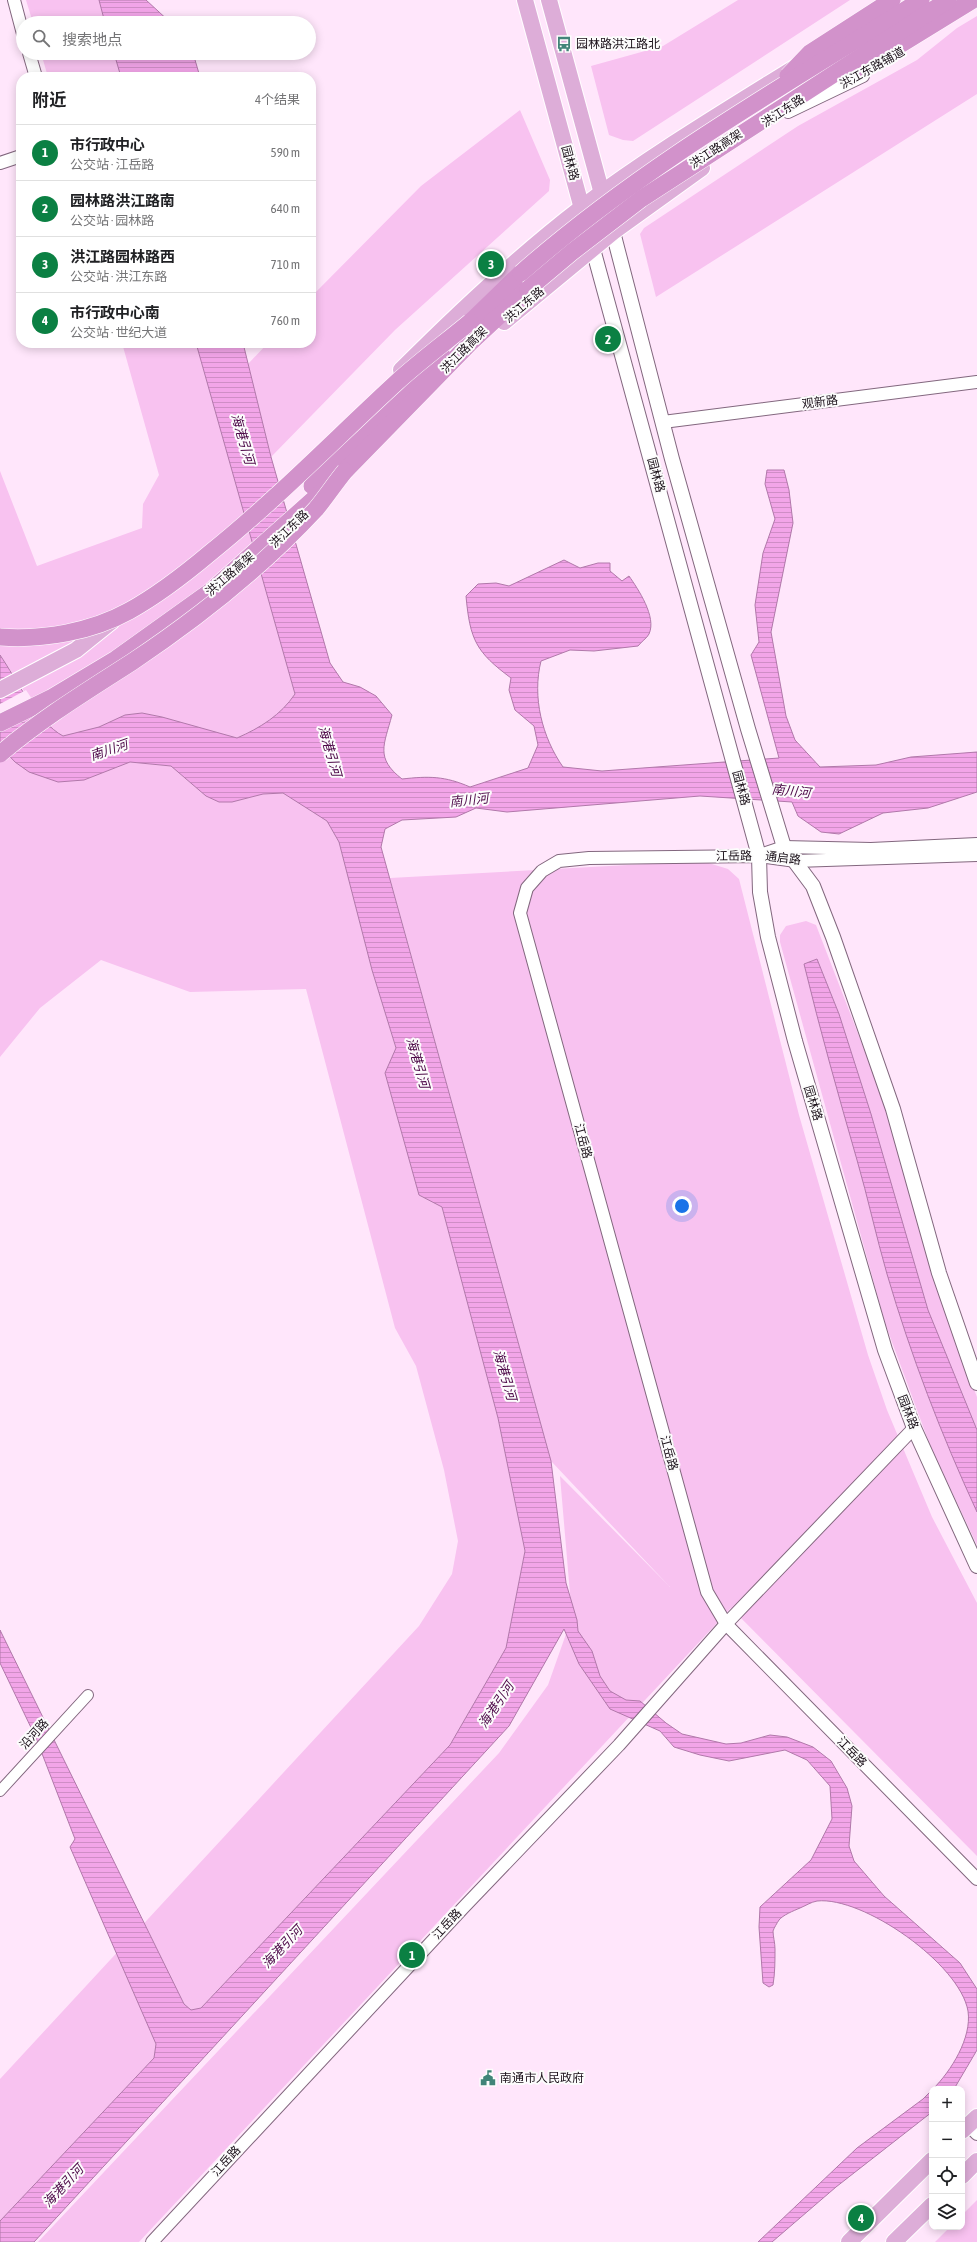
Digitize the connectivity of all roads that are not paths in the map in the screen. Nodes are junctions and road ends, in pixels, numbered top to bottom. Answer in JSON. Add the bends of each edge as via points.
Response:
{"nodes":[{"id":1,"x":14,"y":0,"type":"edge"},
{"id":2,"x":525,"y":0,"type":"edge"},
{"id":3,"x":549,"y":0,"type":"edge"},
{"id":4,"x":877,"y":0,"type":"edge"},
{"id":5,"x":892,"y":0,"type":"edge"},
{"id":6,"x":901,"y":0,"type":"edge"},
{"id":7,"x":920,"y":0,"type":"edge"},
{"id":8,"x":948,"y":0,"type":"edge"},
{"id":9,"x":960,"y":0,"type":"edge"},
{"id":10,"x":972,"y":0,"type":"edge"},
{"id":11,"x":977,"y":4,"type":"edge"},
{"id":12,"x":18,"y":16,"type":"edge"},
{"id":13,"x":31,"y":60,"type":"edge"},
{"id":14,"x":35,"y":72,"type":"edge"},
{"id":15,"x":745,"y":99,"type":"junction"},
{"id":16,"x":774,"y":101,"type":"junction"},
{"id":17,"x":763,"y":124,"type":"junction"},
{"id":18,"x":16,"y":158,"type":"edge"},
{"id":19,"x":0,"y":163,"type":"edge"},
{"id":20,"x":602,"y":192,"type":"junction"},
{"id":21,"x":582,"y":207,"type":"junction"},
{"id":22,"x":613,"y":232,"type":"junction"},
{"id":23,"x":593,"y":249,"type":"junction"},
{"id":24,"x":470,"y":322,"type":"junction"},
{"id":25,"x":977,"y":382,"type":"edge"},
{"id":26,"x":663,"y":422,"type":"junction"},
{"id":27,"x":345,"y":471,"type":"junction"},
{"id":28,"x":0,"y":637,"type":"edge"},
{"id":29,"x":0,"y":690,"type":"edge"},
{"id":30,"x":0,"y":711,"type":"edge"},
{"id":31,"x":0,"y":723,"type":"edge"},
{"id":32,"x":0,"y":729,"type":"edge"},
{"id":33,"x":0,"y":754,"type":"edge"},
{"id":34,"x":977,"y":844,"type":"edge"},
{"id":35,"x":784,"y":847,"type":"junction"},
{"id":36,"x":977,"y":855,"type":"edge"},
{"id":37,"x":759,"y":856,"type":"junction"},
{"id":38,"x":796,"y":861,"type":"junction"},
{"id":39,"x":977,"y":1382,"type":"edge"},
{"id":40,"x":914,"y":1428,"type":"junction"},
{"id":41,"x":977,"y":1566,"type":"edge"},
{"id":42,"x":726,"y":1624,"type":"junction"},
{"id":43,"x":88,"y":1695,"type":"dead end"},
{"id":44,"x":0,"y":1791,"type":"edge"},
{"id":45,"x":977,"y":1879,"type":"edge"},
{"id":46,"x":977,"y":2161,"type":"edge"},
{"id":47,"x":929,"y":2163,"type":"edge"},
{"id":48,"x":965,"y":2173,"type":"edge"},
{"id":49,"x":929,"y":2208,"type":"edge"},
{"id":50,"x":152,"y":2242,"type":"edge"},
{"id":51,"x":848,"y":2242,"type":"edge"},
{"id":52,"x":894,"y":2242,"type":"edge"}],
"edges":[{"from":1,"to":12,"type":"street"},
{"from":2,"to":21,"type":"main road","name":"园林路"},
{"from":3,"to":20,"type":"main road","name":"园林路"},
{"from":4,"to":15,"type":"street","via":[[832,29]]},
{"from":5,"to":16,"type":"highway","bridge":true,"via":[[810,53]]},
{"from":6,"to":15,"type":"main road"},
{"from":7,"to":16,"type":"highway","name":"洪江路高架","bridge":true},
{"from":8,"to":16,"type":"highway","name":"洪江路高架","bridge":true},
{"from":9,"to":17,"type":"main road","name":"洪江东路"},
{"from":10,"to":16,"type":"highway","bridge":true,"via":[[888,54],[832,85]]},
{"from":11,"to":17,"type":"street","name":"洪江东路辅道","via":[[870,72]]},
{"from":13,"to":14,"type":"street"},
{"from":15,"to":20,"type":"main road"},
{"from":16,"to":24,"type":"highway","name":"洪江路高架","bridge":true,"via":[[624,190],[561,237]]},
{"from":16,"to":27,"type":"highway","name":"洪江路高架","bridge":true,"via":[[572,252],[470,343]]},
{"from":17,"to":22,"type":"main road","name":"洪江东路"},
{"from":18,"to":19,"type":"street"},
{"from":20,"to":21,"type":"main road"},
{"from":20,"to":22,"type":"main road","name":"园林路"},
{"from":21,"to":23,"type":"main road","name":"园林路"},
{"from":21,"to":29,"type":"main road","via":[[452,319],[288,479],[179,574],[76,650]]},
{"from":22,"to":23,"type":"main road","name":"洪江东路"},
{"from":22,"to":26,"type":"main road","name":"园林路"},
{"from":23,"to":32,"type":"main road","name":"洪江东路","via":[[474,348],[250,566],[144,647]]},
{"from":23,"to":37,"type":"main road","name":"园林路"},
{"from":24,"to":28,"type":"highway","bridge":true,"via":[[398,381],[311,465],[231,536],[163,589],[129,611],[85,629],[39,636]]},
{"from":24,"to":30,"type":"highway","name":"洪江路高架","bridge":true,"via":[[305,493],[195,592],[48,690]]},
{"from":25,"to":26,"type":"street","name":"观新路"},
{"from":26,"to":35,"type":"main road","name":"园林路","via":[[748,729]]},
{"from":27,"to":31,"type":"highway","name":"洪江路高架","bridge":true,"via":[[232,573],[173,620],[89,675]]},
{"from":27,"to":33,"type":"highway","bridge":true,"via":[[316,508],[229,590],[152,648],[52,714]]},
{"from":34,"to":35,"type":"street","name":"通启路","via":[[871,849]]},
{"from":35,"to":37,"type":"street","name":"通启路"},
{"from":35,"to":38,"type":"main road","name":"园林路"},
{"from":36,"to":38,"type":"street","name":"通启路"},
{"from":37,"to":38,"type":"street","name":"通启路"},
{"from":37,"to":40,"type":"main road","name":"园林路","via":[[760,892],[768,937],[795,1041],[885,1350]]},
{"from":37,"to":42,"type":"street","name":"江岳路","via":[[589,858],[559,862],[542,871],[528,888],[520,913],[707,1592]]},
{"from":38,"to":39,"type":"main road","name":"园林路","via":[[813,886],[891,1102],[939,1273]]},
{"from":40,"to":41,"type":"main road","name":"园林路"},
{"from":40,"to":42,"type":"street"},
{"from":42,"to":45,"type":"street","name":"江岳路"},
{"from":42,"to":50,"type":"street","name":"江岳路","via":[[636,1726],[316,2064]]},
{"from":43,"to":44,"type":"street","name":"沿河路"},
{"from":46,"to":48,"type":"main road"},
{"from":47,"to":51,"type":"main road"},
{"from":49,"to":52,"type":"main road"}]}
